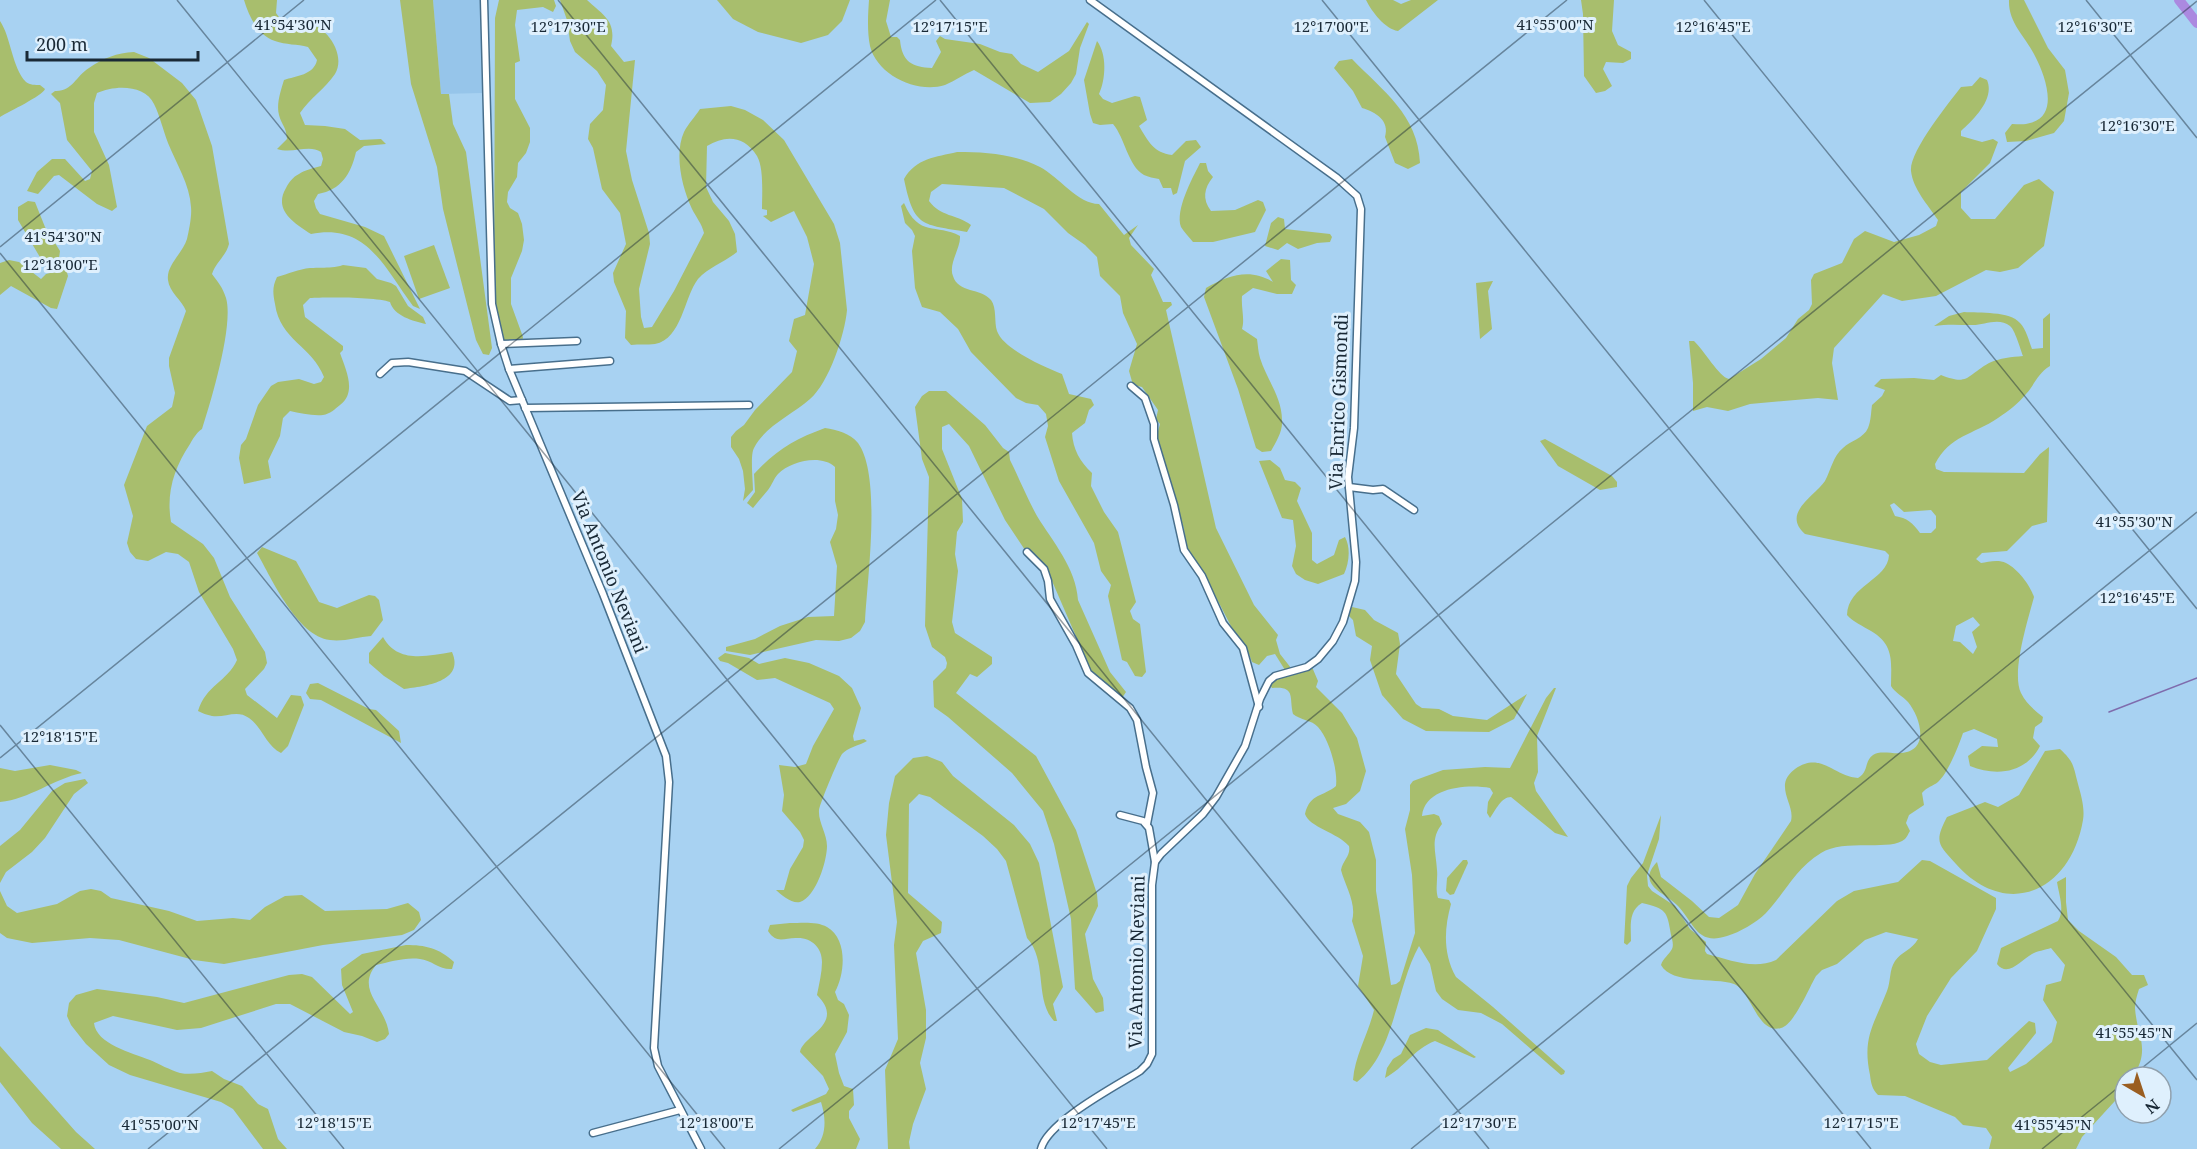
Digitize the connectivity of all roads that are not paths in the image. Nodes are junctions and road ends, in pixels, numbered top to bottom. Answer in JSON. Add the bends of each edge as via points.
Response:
{"nodes":[{"id":1,"x":484,"y":0,"type":"edge"},
{"id":2,"x":1090,"y":0,"type":"edge"},
{"id":3,"x":577,"y":341,"type":"dead end"},
{"id":4,"x":501,"y":344,"type":"junction"},
{"id":5,"x":610,"y":361,"type":"dead end"},
{"id":6,"x":509,"y":369,"type":"junction"},
{"id":7,"x":380,"y":374,"type":"dead end"},
{"id":8,"x":1131,"y":386,"type":"dead end"},
{"id":9,"x":522,"y":400,"type":"junction"},
{"id":10,"x":749,"y":405,"type":"dead end"},
{"id":11,"x":525,"y":408,"type":"junction"},
{"id":12,"x":1348,"y":487,"type":"junction"},
{"id":13,"x":1414,"y":510,"type":"dead end"},
{"id":14,"x":1027,"y":552,"type":"dead end"},
{"id":15,"x":1258,"y":707,"type":"junction"},
{"id":16,"x":1120,"y":814,"type":"dead end"},
{"id":17,"x":1147,"y":824,"type":"junction"},
{"id":18,"x":1155,"y":862,"type":"junction"},
{"id":19,"x":680,"y":1110,"type":"junction"},
{"id":20,"x":593,"y":1132,"type":"dead end"},
{"id":21,"x":700,"y":1149,"type":"edge"},
{"id":22,"x":1041,"y":1149,"type":"edge"}],
"edges":[{"from":1,"to":4,"type":"street","name":"Via Antonio Neviani","via":[[491,295]]},
{"from":2,"to":12,"type":"street","name":"Via Enrico Gismondi","via":[[1337,177],[1359,199],[1354,428]]},
{"from":3,"to":4,"type":"street"},
{"from":4,"to":6,"type":"street","name":"Via Antonio Neviani"},
{"from":5,"to":6,"type":"street"},
{"from":6,"to":9,"type":"street","name":"Via Antonio Neviani"},
{"from":7,"to":9,"type":"street","via":[[392,363],[408,362],[465,371],[510,401]]},
{"from":8,"to":15,"type":"street","via":[[1145,398],[1154,424],[1154,439],[1184,550],[1202,576],[1223,623],[1243,648]]},
{"from":9,"to":11,"type":"street","name":"Via Antonio Neviani"},
{"from":10,"to":11,"type":"street"},
{"from":11,"to":19,"type":"street","name":"Via Antonio Neviani","via":[[666,756],[669,776],[654,1048],[658,1066]]},
{"from":12,"to":13,"type":"street","via":[[1383,489]]},
{"from":12,"to":15,"type":"street","name":"Via Enrico Gismondi","via":[[1356,562],[1355,581],[1341,626],[1318,659],[1270,680]]},
{"from":14,"to":17,"type":"street","via":[[1044,568],[1050,599],[1088,673],[1130,708],[1137,720],[1154,793]]},
{"from":15,"to":18,"type":"street","name":"Via Enrico Gismondi","via":[[1245,746],[1216,796]]},
{"from":16,"to":17,"type":"street"},
{"from":17,"to":18,"type":"street","name":"Via Antonio Neviani"},
{"from":18,"to":22,"type":"street","name":"Via Antonio Neviani","via":[[1151,1056],[1140,1071],[1057,1125]]},
{"from":19,"to":20,"type":"street"},
{"from":19,"to":21,"type":"street","name":"Via Antonio Neviani"}]}
